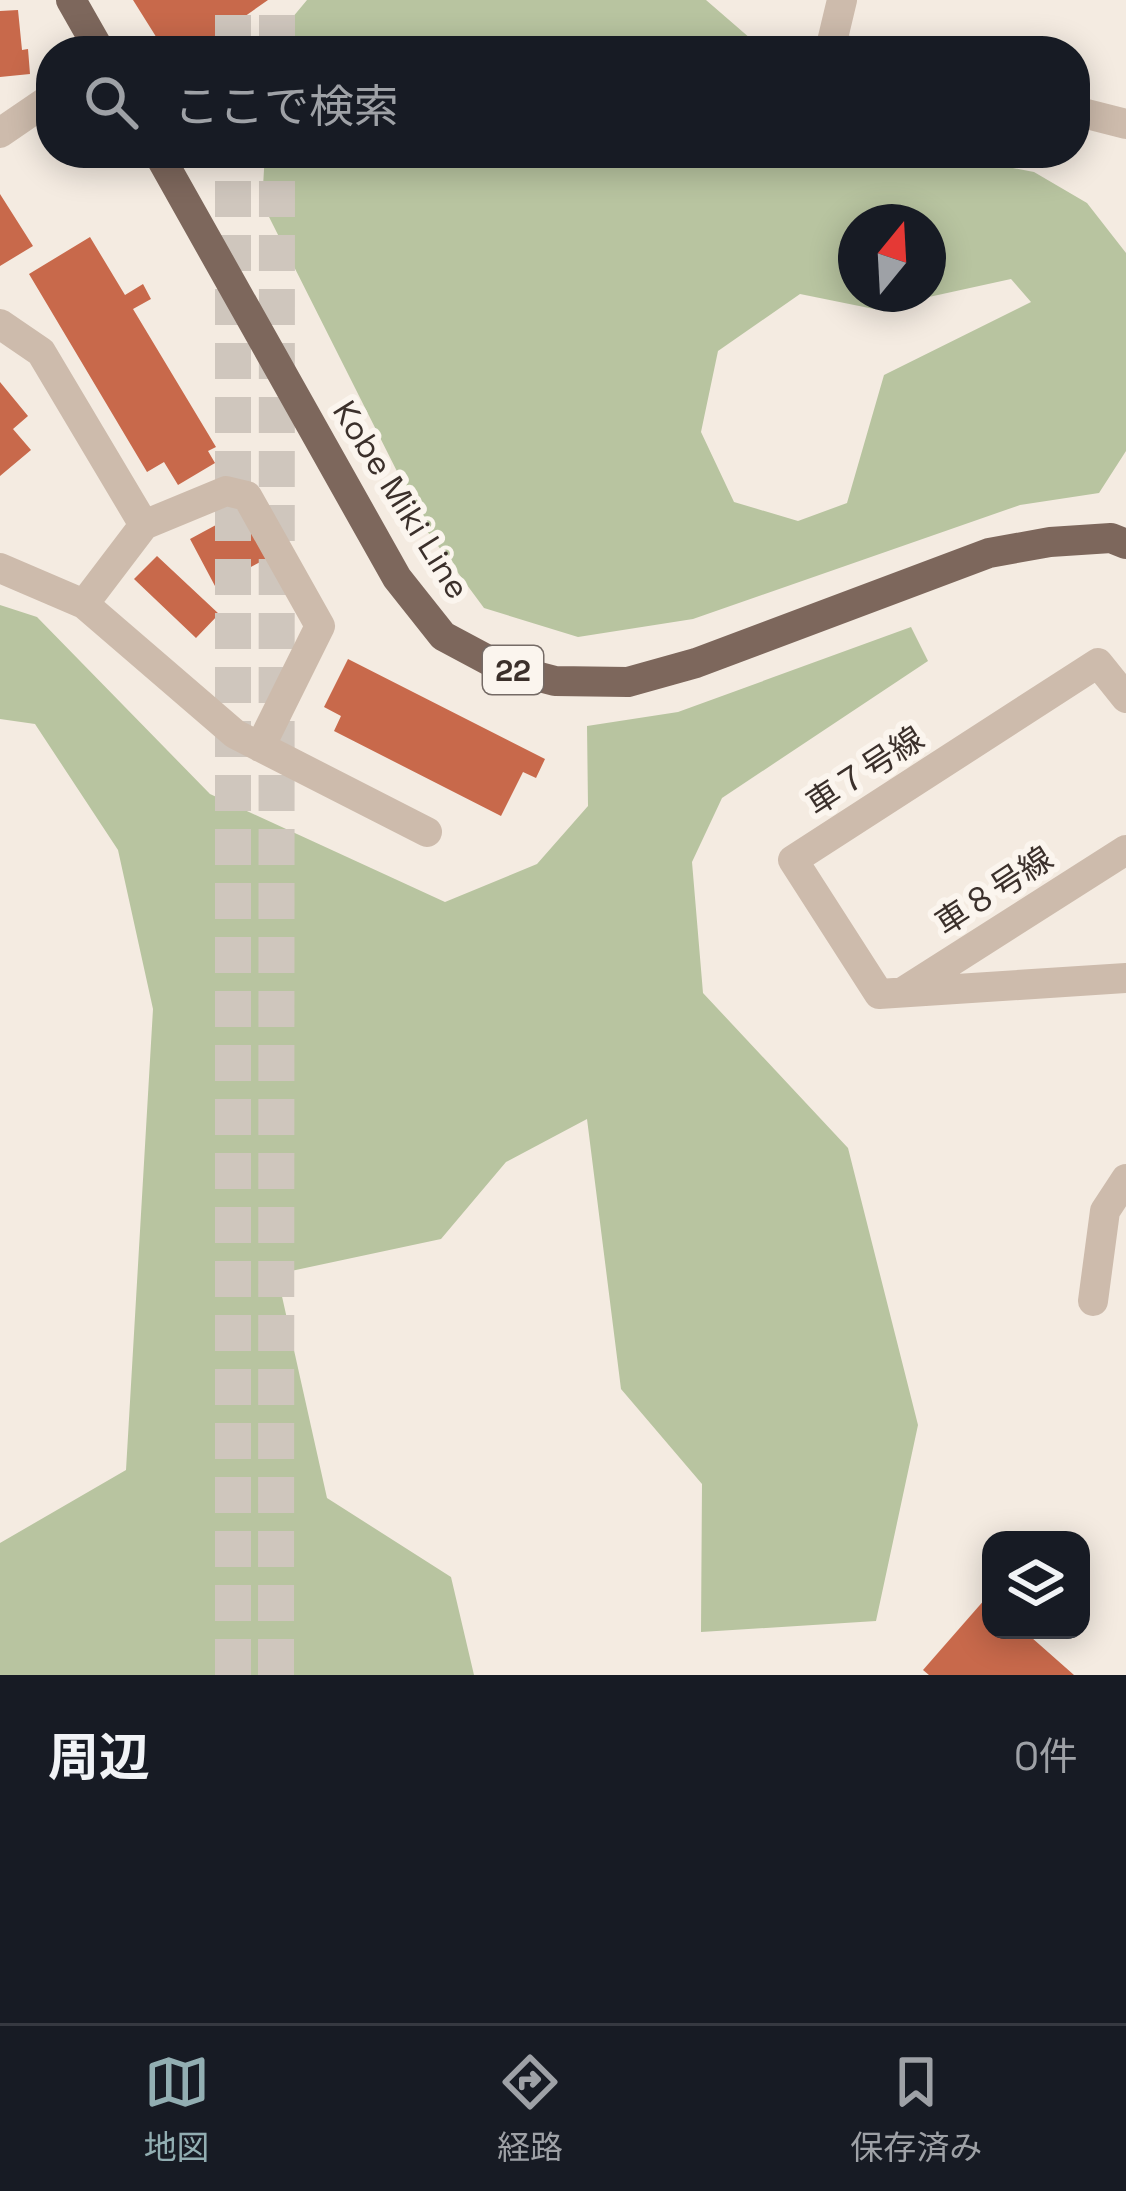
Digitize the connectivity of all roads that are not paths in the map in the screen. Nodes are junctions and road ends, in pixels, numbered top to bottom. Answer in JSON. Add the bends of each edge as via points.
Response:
{"nodes":[{"id":1,"x":71,"y":0,"type":"edge"},
{"id":2,"x":842,"y":0,"type":"edge"},
{"id":3,"x":91,"y":36,"type":"edge"},
{"id":4,"x":833,"y":36,"type":"edge"},
{"id":5,"x":36,"y":108,"type":"edge"},
{"id":6,"x":1090,"y":115,"type":"edge"},
{"id":7,"x":1126,"y":124,"type":"edge"},
{"id":8,"x":0,"y":133,"type":"edge"},
{"id":9,"x":166,"y":168,"type":"edge"},
{"id":10,"x":0,"y":324,"type":"edge"},
{"id":11,"x":144,"y":525,"type":"junction"},
{"id":12,"x":1126,"y":544,"type":"edge"},
{"id":13,"x":0,"y":568,"type":"edge"},
{"id":14,"x":83,"y":604,"type":"junction"},
{"id":15,"x":1126,"y":698,"type":"edge"},
{"id":16,"x":260,"y":747,"type":"junction"},
{"id":17,"x":427,"y":832,"type":"dead end"},
{"id":18,"x":1126,"y":850,"type":"edge"},
{"id":19,"x":1126,"y":978,"type":"edge"},
{"id":20,"x":901,"y":993,"type":"junction"},
{"id":21,"x":1126,"y":1179,"type":"edge"},
{"id":22,"x":1093,"y":1301,"type":"dead end"}],
"edges":[{"from":1,"to":3,"type":"main road"},
{"from":2,"to":4,"type":"street"},
{"from":5,"to":8,"type":"street"},
{"from":6,"to":7,"type":"street"},
{"from":9,"to":12,"type":"main road","name":"Kobe Miki Line","number":"22","via":[[398,578],[442,636],[501,667],[555,681],[628,682],[989,553],[1091,539]]},
{"from":10,"to":11,"type":"street","via":[[41,352]]},
{"from":11,"to":14,"type":"street"},
{"from":11,"to":16,"type":"street","via":[[226,490],[247,496],[320,626]]},
{"from":13,"to":14,"type":"street"},
{"from":14,"to":16,"type":"street"},
{"from":15,"to":20,"type":"street","name":"車７号線","via":[[1098,663],[793,860],[879,994]]},
{"from":16,"to":17,"type":"street"},
{"from":18,"to":20,"type":"street","name":"車８号線"},
{"from":19,"to":20,"type":"street"},
{"from":21,"to":22,"type":"street","via":[[1106,1211]]}]}
